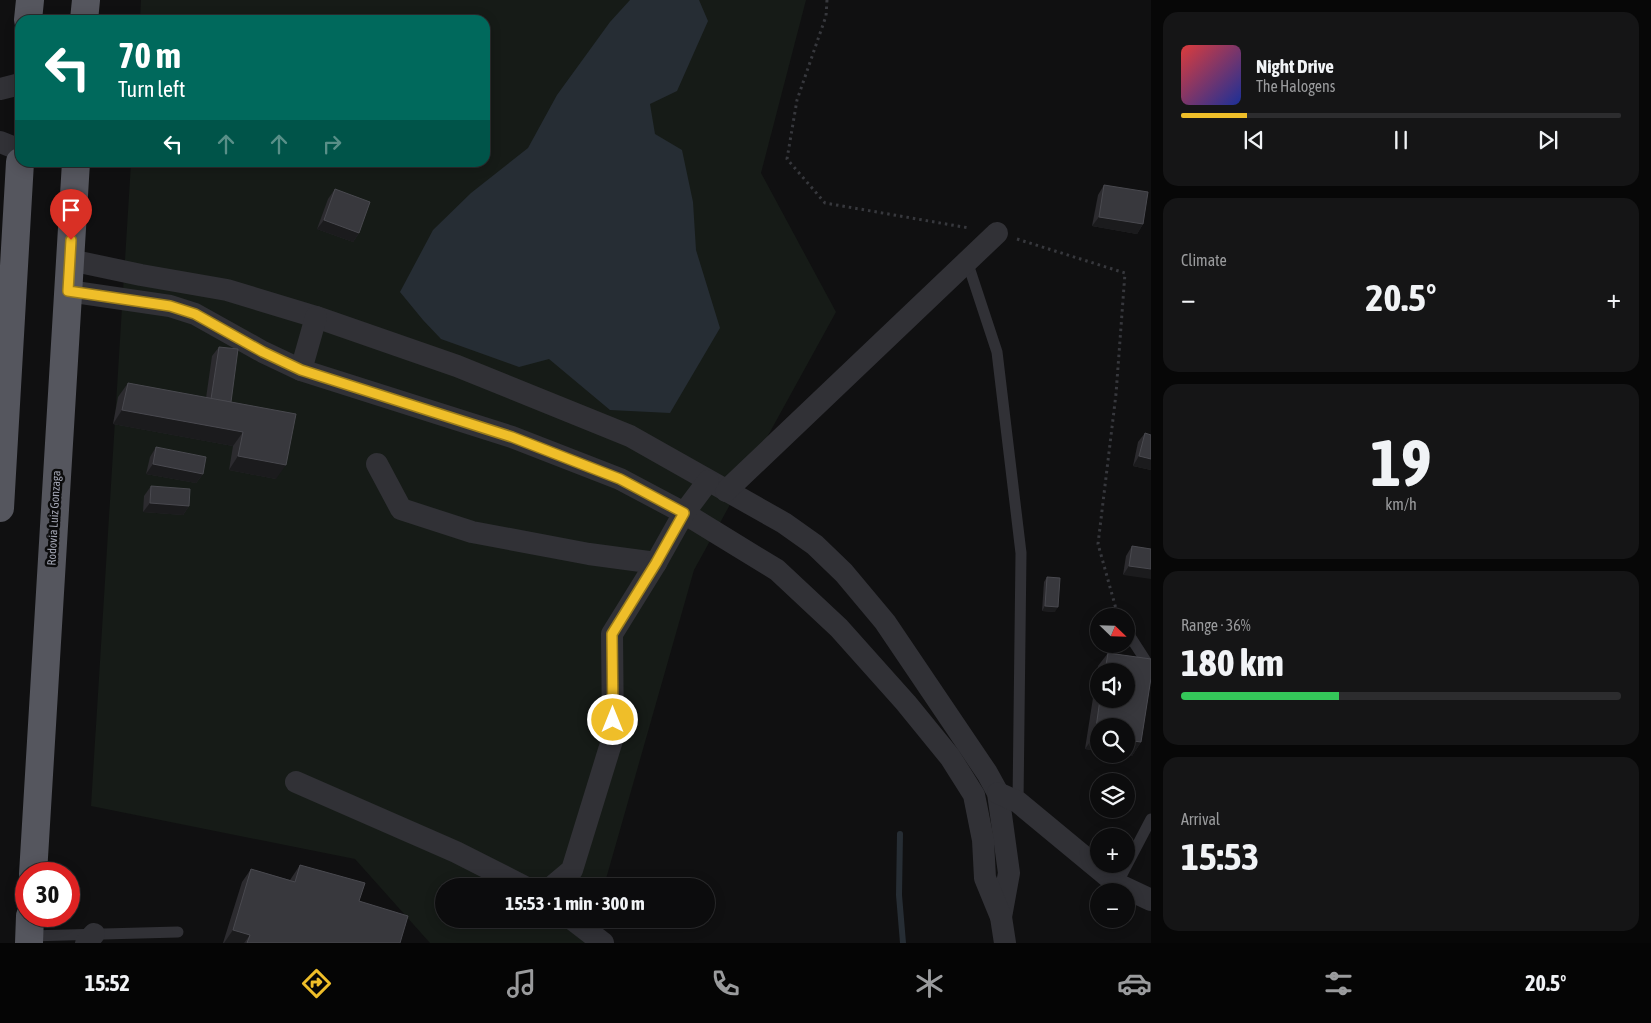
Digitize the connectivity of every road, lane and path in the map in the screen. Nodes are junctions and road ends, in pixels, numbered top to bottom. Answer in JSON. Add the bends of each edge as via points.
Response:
{"nodes":[{"id":1,"x":30,"y":0,"type":"edge"},
{"id":2,"x":86,"y":0,"type":"edge"},
{"id":3,"x":827,"y":0,"type":"edge"},
{"id":4,"x":28,"y":15,"type":"edge"},
{"id":5,"x":84,"y":15,"type":"edge"},
{"id":6,"x":15,"y":85,"type":"edge"},
{"id":7,"x":0,"y":89,"type":"edge"},
{"id":8,"x":0,"y":142,"type":"edge"},
{"id":9,"x":15,"y":148,"type":"edge"},
{"id":10,"x":20,"y":167,"type":"edge"},
{"id":11,"x":76,"y":167,"type":"edge"},
{"id":12,"x":997,"y":233,"type":"junction"},
{"id":13,"x":70,"y":260,"type":"junction"},
{"id":14,"x":967,"y":261,"type":"junction"},
{"id":15,"x":68,"y":291,"type":"junction"},
{"id":16,"x":316,"y":317,"type":"junction"},
{"id":17,"x":301,"y":370,"type":"junction"},
{"id":18,"x":377,"y":464,"type":"dead end"},
{"id":19,"x":717,"y":486,"type":"junction"},
{"id":20,"x":0,"y":508,"type":"edge"},
{"id":21,"x":684,"y":513,"type":"junction"},
{"id":22,"x":656,"y":563,"type":"junction"},
{"id":23,"x":1116,"y":608,"type":"edge"},
{"id":24,"x":1135,"y":644,"type":"edge"},
{"id":25,"x":1151,"y":669,"type":"edge"},
{"id":26,"x":296,"y":782,"type":"dead end"},
{"id":27,"x":1008,"y":797,"type":"junction"},
{"id":28,"x":1151,"y":819,"type":"edge"},
{"id":29,"x":34,"y":862,"type":"edge"},
{"id":30,"x":507,"y":878,"type":"edge"},
{"id":31,"x":562,"y":878,"type":"edge"},
{"id":32,"x":1117,"y":883,"type":"edge"},
{"id":33,"x":1119,"y":883,"type":"edge"},
{"id":34,"x":1135,"y":892,"type":"edge"},
{"id":35,"x":1151,"y":900,"type":"edge"},
{"id":36,"x":1001,"y":917,"type":"junction"},
{"id":37,"x":584,"y":928,"type":"edge"},
{"id":38,"x":29,"y":932,"type":"edge"},
{"id":39,"x":178,"y":932,"type":"dead end"},
{"id":40,"x":90,"y":939,"type":"edge"},
{"id":41,"x":603,"y":943,"type":"edge"},
{"id":42,"x":1005,"y":943,"type":"edge"}],
"edges":[{"from":1,"to":4,"type":"highway"},
{"from":2,"to":5,"type":"highway"},
{"from":3,"to":12,"type":"path","via":[[826,16],[797,100],[787,159],[825,203]]},
{"from":6,"to":7,"type":"street"},
{"from":8,"to":9,"type":"street"},
{"from":10,"to":20,"type":"highway"},
{"from":11,"to":13,"type":"highway","name":"Rodovia Luiz Gonzaga"},
{"from":12,"to":14,"type":"street"},
{"from":12,"to":23,"type":"path","via":[[1125,273],[1116,394],[1098,544]]},
{"from":13,"to":15,"type":"highway","name":"Rodovia Luiz Gonzaga"},
{"from":13,"to":16,"type":"street","via":[[227,290]]},
{"from":14,"to":19,"type":"street"},
{"from":14,"to":27,"type":"lane","via":[[997,352],[1021,553]]},
{"from":15,"to":17,"type":"street","via":[[170,306],[195,314]]},
{"from":15,"to":29,"type":"highway","name":"Rodovia Luiz Gonzaga"},
{"from":16,"to":17,"type":"street"},
{"from":16,"to":19,"type":"street","via":[[457,366],[630,436]]},
{"from":17,"to":21,"type":"street","via":[[512,437],[620,479]]},
{"from":18,"to":22,"type":"street","via":[[400,509],[472,532]]},
{"from":19,"to":21,"type":"street"},
{"from":19,"to":27,"type":"street","via":[[784,523],[815,545],[844,573],[886,622],[987,773]]},
{"from":21,"to":22,"type":"street"},
{"from":21,"to":36,"type":"street","via":[[777,570],[839,628],[950,757],[974,795],[983,840],[985,878]]},
{"from":22,"to":31,"type":"street","via":[[612,634],[613,738],[572,870]]},
{"from":24,"to":25,"type":"lane"},
{"from":26,"to":30,"type":"street"},
{"from":27,"to":32,"type":"street"},
{"from":27,"to":36,"type":"street","via":[[1009,872]]},
{"from":28,"to":33,"type":"lane"},
{"from":34,"to":35,"type":"street"},
{"from":36,"to":42,"type":"street"},
{"from":37,"to":41,"type":"street"},
{"from":38,"to":40,"type":"lane"},
{"from":39,"to":40,"type":"lane"}]}
